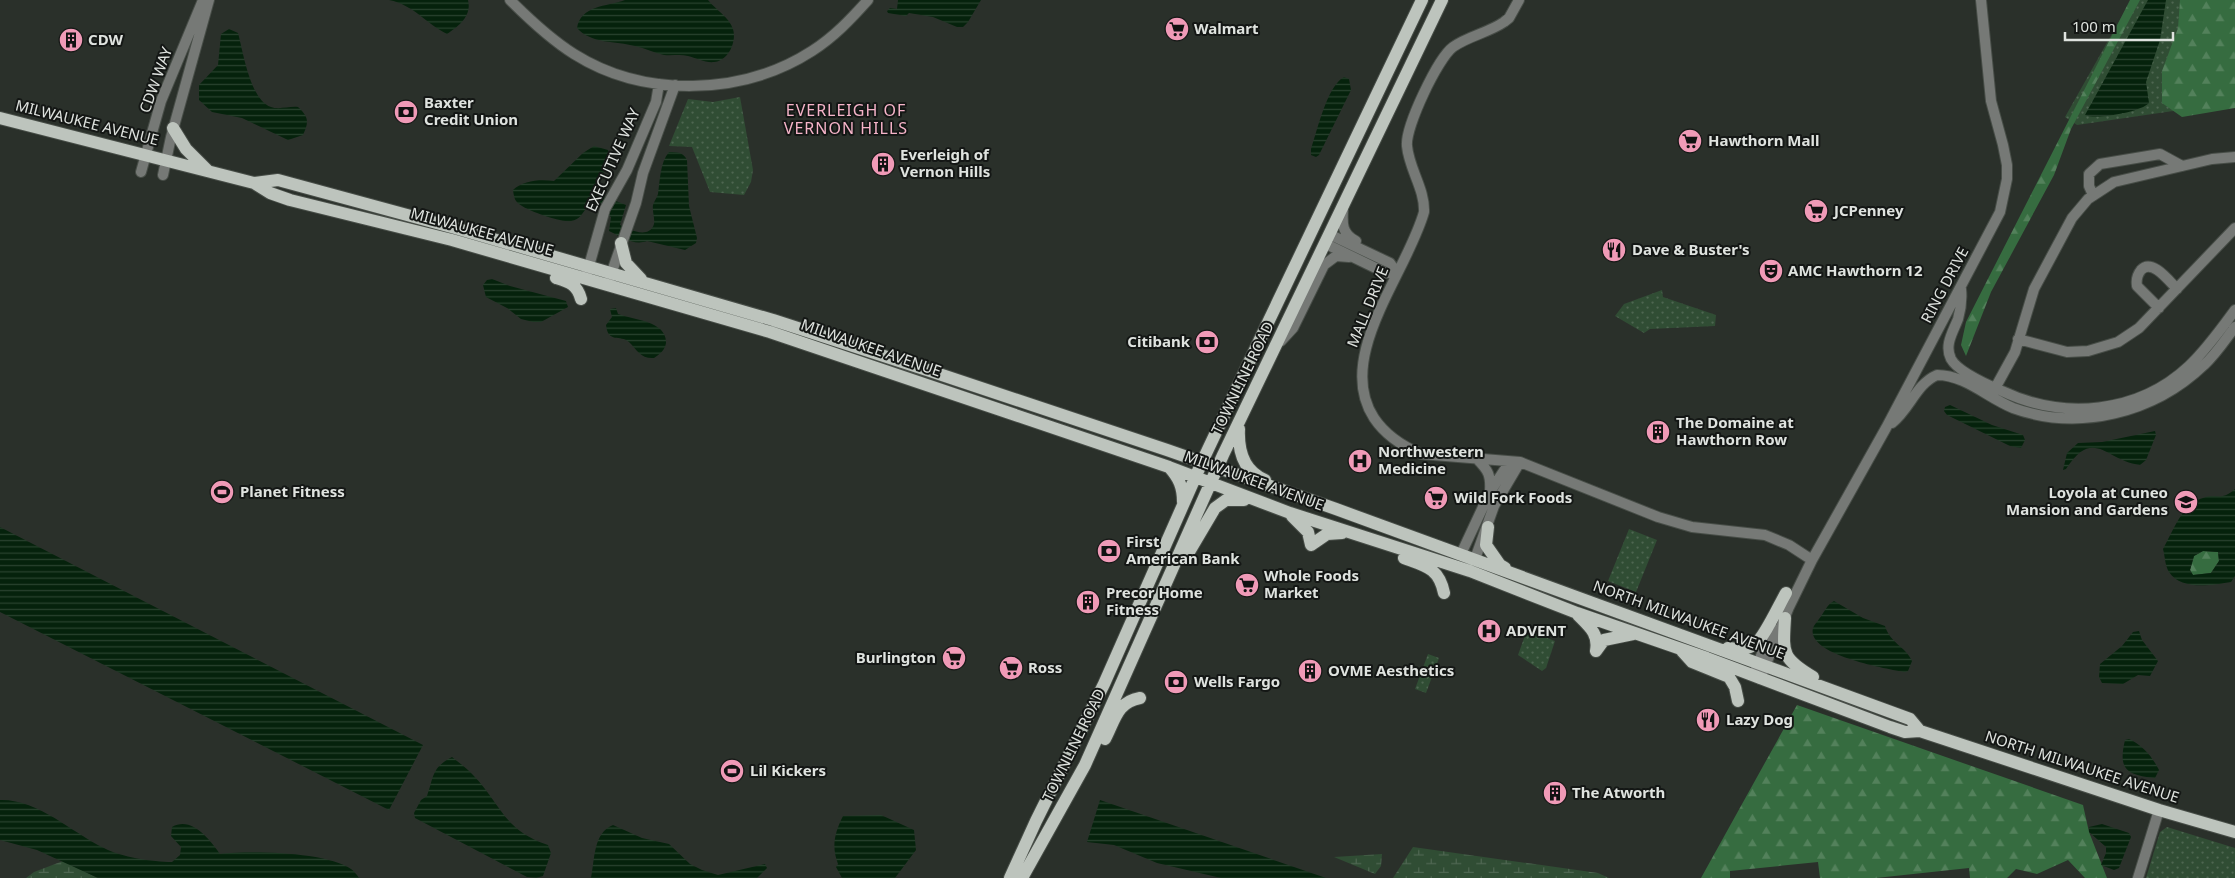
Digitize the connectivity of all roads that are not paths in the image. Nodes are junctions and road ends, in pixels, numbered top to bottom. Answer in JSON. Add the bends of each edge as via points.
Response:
{"nodes":[{"id":1,"x":202,"y":0,"type":"edge"},
{"id":2,"x":209,"y":0,"type":"edge"},
{"id":3,"x":510,"y":0,"type":"edge"},
{"id":4,"x":868,"y":0,"type":"edge"},
{"id":5,"x":1422,"y":0,"type":"edge"},
{"id":6,"x":1442,"y":0,"type":"edge"},
{"id":7,"x":1519,"y":0,"type":"edge"},
{"id":8,"x":1981,"y":0,"type":"edge"},
{"id":9,"x":659,"y":84,"type":"junction"},
{"id":10,"x":675,"y":85,"type":"junction"},
{"id":11,"x":0,"y":118,"type":"edge"},
{"id":12,"x":173,"y":128,"type":"junction"},
{"id":13,"x":146,"y":156,"type":"junction"},
{"id":14,"x":2235,"y":157,"type":"edge"},
{"id":15,"x":166,"y":160,"type":"junction"},
{"id":16,"x":2182,"y":166,"type":"junction"},
{"id":17,"x":209,"y":171,"type":"junction"},
{"id":18,"x":141,"y":172,"type":"dead end"},
{"id":19,"x":163,"y":174,"type":"dead end"},
{"id":20,"x":254,"y":183,"type":"junction"},
{"id":21,"x":2094,"y":195,"type":"junction"},
{"id":22,"x":1343,"y":209,"type":"junction"},
{"id":23,"x":2235,"y":228,"type":"edge"},
{"id":24,"x":1329,"y":239,"type":"junction"},
{"id":25,"x":622,"y":242,"type":"junction"},
{"id":26,"x":474,"y":246,"type":"junction"},
{"id":27,"x":1349,"y":257,"type":"junction"},
{"id":28,"x":1381,"y":258,"type":"junction"},
{"id":29,"x":587,"y":272,"type":"junction"},
{"id":30,"x":611,"y":273,"type":"junction"},
{"id":31,"x":1397,"y":273,"type":"junction"},
{"id":32,"x":645,"y":282,"type":"junction"},
{"id":33,"x":607,"y":285,"type":"junction"},
{"id":34,"x":1961,"y":287,"type":"junction"},
{"id":35,"x":2178,"y":289,"type":"junction"},
{"id":36,"x":580,"y":299,"type":"dead end"},
{"id":37,"x":2159,"y":308,"type":"junction"},
{"id":38,"x":2235,"y":310,"type":"edge"},
{"id":39,"x":2235,"y":327,"type":"edge"},
{"id":40,"x":2018,"y":339,"type":"junction"},
{"id":41,"x":1277,"y":345,"type":"junction"},
{"id":42,"x":1993,"y":392,"type":"junction"},
{"id":43,"x":1240,"y":421,"type":"junction"},
{"id":44,"x":1886,"y":428,"type":"junction"},
{"id":45,"x":1477,"y":459,"type":"junction"},
{"id":46,"x":1202,"y":462,"type":"junction"},
{"id":47,"x":1520,"y":462,"type":"junction"},
{"id":48,"x":1168,"y":467,"type":"junction"},
{"id":49,"x":1218,"y":468,"type":"junction"},
{"id":50,"x":1197,"y":477,"type":"junction"},
{"id":51,"x":1211,"y":484,"type":"junction"},
{"id":52,"x":1490,"y":492,"type":"junction"},
{"id":53,"x":1252,"y":500,"type":"junction"},
{"id":54,"x":1184,"y":505,"type":"junction"},
{"id":55,"x":1336,"y":509,"type":"junction"},
{"id":56,"x":1290,"y":513,"type":"junction"},
{"id":57,"x":1488,"y":527,"type":"junction"},
{"id":58,"x":1349,"y":532,"type":"junction"},
{"id":59,"x":1378,"y":540,"type":"junction"},
{"id":60,"x":1441,"y":548,"type":"joint"},
{"id":61,"x":1461,"y":554,"type":"junction"},
{"id":62,"x":1812,"y":560,"type":"junction"},
{"id":63,"x":1472,"y":565,"type":"junction"},
{"id":64,"x":1518,"y":576,"type":"junction"},
{"id":65,"x":1444,"y":593,"type":"dead end"},
{"id":66,"x":1786,"y":593,"type":"junction"},
{"id":67,"x":1577,"y":613,"type":"junction"},
{"id":68,"x":1784,"y":618,"type":"junction"},
{"id":69,"x":1633,"y":634,"type":"junction"},
{"id":70,"x":1690,"y":638,"type":"junction"},
{"id":71,"x":1678,"y":648,"type":"junction"},
{"id":72,"x":1762,"y":664,"type":"junction"},
{"id":73,"x":1127,"y":672,"type":"junction"},
{"id":74,"x":1757,"y":678,"type":"junction"},
{"id":75,"x":1845,"y":696,"type":"junction"},
{"id":76,"x":1140,"y":698,"type":"dead end"},
{"id":77,"x":1738,"y":701,"type":"dead end"},
{"id":78,"x":1920,"y":731,"type":"junction"},
{"id":79,"x":1069,"y":795,"type":"junction"},
{"id":80,"x":2159,"y":810,"type":"junction"},
{"id":81,"x":2235,"y":832,"type":"edge"},
{"id":82,"x":1023,"y":863,"type":"junction"},
{"id":83,"x":1010,"y":878,"type":"edge"},
{"id":84,"x":1022,"y":878,"type":"edge"},
{"id":85,"x":2138,"y":878,"type":"edge"}],
"edges":[{"from":1,"to":13,"type":"street","name":"CDW WAY","via":[[161,101]]},
{"from":2,"to":12,"type":"street","name":"CDW WAY"},
{"from":3,"to":9,"type":"street","via":[[575,55],[622,76]]},
{"from":4,"to":10,"type":"street","via":[[831,37],[796,60],[726,83]]},
{"from":5,"to":46,"type":"main road","name":"TOWNLINE ROAD"},
{"from":6,"to":22,"type":"main road","name":"TOWNLINE ROAD"},
{"from":7,"to":31,"type":"street","name":"MALL DRIVE","via":[[1504,22],[1446,53],[1412,121],[1407,147],[1424,212]]},
{"from":8,"to":34,"type":"street","name":"RING DRIVE","via":[[1990,102],[2004,144],[2007,179],[1997,220]]},
{"from":9,"to":10,"type":"street"},
{"from":9,"to":29,"type":"street","name":"EXECUTIVE WAY","via":[[656,102],[627,170],[603,215]]},
{"from":10,"to":25,"type":"street"},
{"from":11,"to":13,"type":"main road","name":"MILWAUKEE AVENUE"},
{"from":12,"to":15,"type":"street","name":"CDW WAY"},
{"from":12,"to":17,"type":"main road","via":[[186,149]]},
{"from":13,"to":15,"type":"main road","name":"MILWAUKEE AVENUE"},
{"from":13,"to":18,"type":"street","name":"CDW WAY"},
{"from":14,"to":16,"type":"street"},
{"from":15,"to":17,"type":"main road","name":"MILWAUKEE AVENUE"},
{"from":15,"to":19,"type":"street","name":"CDW WAY"},
{"from":16,"to":21,"type":"street","via":[[2114,182]]},
{"from":16,"to":21,"type":"street","via":[[2160,154],[2100,164],[2089,174],[2089,186]]},
{"from":17,"to":20,"type":"main road","name":"MILWAUKEE AVENUE"},
{"from":20,"to":26,"type":"main road","name":"MILWAUKEE AVENUE","via":[[290,200]]},
{"from":20,"to":29,"type":"main road","name":"MILWAUKEE AVENUE","via":[[278,180],[455,228]]},
{"from":21,"to":40,"type":"street","via":[[2072,218],[2034,289]]},
{"from":22,"to":24,"type":"main road","name":"TOWNLINE ROAD"},
{"from":22,"to":28,"type":"street","via":[[1347,237],[1376,251]]},
{"from":23,"to":35,"type":"street"},
{"from":24,"to":27,"type":"street"},
{"from":24,"to":28,"type":"street"},
{"from":24,"to":41,"type":"main road","name":"TOWNLINE ROAD"},
{"from":25,"to":30,"type":"street"},
{"from":25,"to":32,"type":"main road","via":[[626,263]]},
{"from":26,"to":29,"type":"main road","name":"MILWAUKEE AVENUE"},
{"from":26,"to":36,"type":"main road","via":[[511,265],[573,284]]},
{"from":27,"to":31,"type":"street","via":[[1386,273]]},
{"from":27,"to":41,"type":"street","via":[[1336,256],[1324,265],[1293,328]]},
{"from":28,"to":31,"type":"street","via":[[1390,263]]},
{"from":29,"to":30,"type":"main road","name":"MILWAUKEE AVENUE"},
{"from":29,"to":33,"type":"main road","name":"MILWAUKEE AVENUE"},
{"from":30,"to":32,"type":"main road","name":"MILWAUKEE AVENUE"},
{"from":30,"to":33,"type":"street"},
{"from":31,"to":45,"type":"street","name":"MALL DRIVE","via":[[1364,351],[1361,377],[1369,409],[1382,429],[1408,449],[1436,457]]},
{"from":32,"to":46,"type":"main road","name":"MILWAUKEE AVENUE","via":[[773,320]]},
{"from":33,"to":48,"type":"main road","name":"MILWAUKEE AVENUE","via":[[770,332]]},
{"from":34,"to":42,"type":"street","via":[[1958,318],[1949,339],[1951,359]]},
{"from":34,"to":44,"type":"street","name":"RING DRIVE"},
{"from":35,"to":37,"type":"street"},
{"from":35,"to":37,"type":"street","via":[[2157,269],[2143,268],[2137,286]]},
{"from":37,"to":40,"type":"street","via":[[2129,336],[2088,351],[2057,350]]},
{"from":38,"to":42,"type":"street","via":[[2189,366],[2140,397],[2074,410],[2042,406]]},
{"from":39,"to":42,"type":"street","via":[[2205,365],[2188,379],[2150,403],[2128,411],[2104,416],[2054,418],[2013,408]]},
{"from":40,"to":42,"type":"street"},
{"from":41,"to":43,"type":"main road","name":"TOWNLINE ROAD"},
{"from":42,"to":44,"type":"street","via":[[1946,375],[1937,375],[1922,385]]},
{"from":43,"to":49,"type":"main road","name":"TOWNLINE ROAD"},
{"from":43,"to":55,"type":"main road","via":[[1238,442],[1241,458],[1259,478]]},
{"from":44,"to":62,"type":"street","name":"RING DRIVE"},
{"from":45,"to":47,"type":"street","name":"MALL DRIVE"},
{"from":45,"to":52,"type":"street","via":[[1491,478]]},
{"from":46,"to":49,"type":"main road","name":"MILWAUKEE AVENUE"},
{"from":46,"to":50,"type":"main road","name":"TOWNLINE ROAD"},
{"from":47,"to":52,"type":"street","via":[[1505,469]]},
{"from":47,"to":57,"type":"street","via":[[1494,506]]},
{"from":47,"to":62,"type":"street","name":"MALL DRIVE","via":[[1658,517],[1692,527],[1766,536],[1789,545]]},
{"from":48,"to":50,"type":"main road","name":"MILWAUKEE AVENUE"},
{"from":48,"to":54,"type":"main road","via":[[1184,490]]},
{"from":49,"to":51,"type":"main road","name":"TOWNLINE ROAD"},
{"from":49,"to":55,"type":"main road","name":"MILWAUKEE AVENUE"},
{"from":50,"to":51,"type":"main road","name":"MILWAUKEE AVENUE"},
{"from":50,"to":54,"type":"main road","name":"TOWNLINE ROAD"},
{"from":51,"to":53,"type":"main road","name":"MILWAUKEE AVENUE"},
{"from":51,"to":73,"type":"main road","name":"TOWNLINE ROAD"},
{"from":52,"to":61,"type":"street"},
{"from":53,"to":56,"type":"main road","name":"MILWAUKEE AVENUE"},
{"from":53,"to":73,"type":"main road","via":[[1226,500],[1215,508],[1193,542],[1142,656]]},
{"from":54,"to":82,"type":"main road","name":"TOWNLINE ROAD"},
{"from":55,"to":60,"type":"main road","name":"MILWAUKEE AVENUE"},
{"from":56,"to":58,"type":"main road","name":"MILWAUKEE AVENUE"},
{"from":56,"to":58,"type":"main road","via":[[1308,532],[1311,545],[1327,534]]},
{"from":57,"to":63,"type":"street"},
{"from":57,"to":64,"type":"main road","via":[[1486,545],[1500,565]]},
{"from":58,"to":59,"type":"main road","name":"MILWAUKEE AVENUE"},
{"from":59,"to":63,"type":"main road","name":"MILWAUKEE AVENUE"},
{"from":59,"to":65,"type":"main road","via":[[1390,554],[1429,567],[1439,577]]},
{"from":60,"to":61,"type":"main road","name":"NORTH MILWAUKEE AVENUE"},
{"from":61,"to":63,"type":"main road","name":"NORTH MILWAUKEE AVENUE"},
{"from":62,"to":66,"type":"street","name":"RING DRIVE"},
{"from":62,"to":68,"type":"street","name":"RING DRIVE"},
{"from":63,"to":64,"type":"main road","name":"NORTH MILWAUKEE AVENUE"},
{"from":63,"to":67,"type":"main road","name":"NORTH MILWAUKEE AVENUE"},
{"from":64,"to":70,"type":"main road","name":"NORTH MILWAUKEE AVENUE"},
{"from":66,"to":70,"type":"main road","via":[[1761,638],[1748,648],[1724,648]]},
{"from":66,"to":72,"type":"street","name":"RING DRIVE"},
{"from":67,"to":69,"type":"main road","name":"NORTH MILWAUKEE AVENUE"},
{"from":67,"to":69,"type":"main road","via":[[1596,634],[1596,652],[1604,640]]},
{"from":68,"to":72,"type":"street","name":"RING DRIVE"},
{"from":68,"to":75,"type":"main road","via":[[1785,655],[1797,668]]},
{"from":69,"to":71,"type":"main road","name":"NORTH MILWAUKEE AVENUE"},
{"from":70,"to":72,"type":"main road","name":"NORTH MILWAUKEE AVENUE"},
{"from":71,"to":74,"type":"main road","name":"NORTH MILWAUKEE AVENUE"},
{"from":71,"to":77,"type":"main road","via":[[1692,662],[1728,677],[1735,687]]},
{"from":72,"to":74,"type":"street","name":"RING DRIVE"},
{"from":72,"to":75,"type":"main road","name":"NORTH MILWAUKEE AVENUE"},
{"from":73,"to":79,"type":"main road","name":"TOWNLINE ROAD"},
{"from":74,"to":78,"type":"main road","name":"NORTH MILWAUKEE AVENUE","via":[[1905,732]]},
{"from":75,"to":78,"type":"main road","name":"NORTH MILWAUKEE AVENUE","via":[[1910,719]]},
{"from":76,"to":79,"type":"main road","via":[[1122,705],[1081,785]]},
{"from":78,"to":80,"type":"main road","name":"NORTH MILWAUKEE AVENUE"},
{"from":79,"to":82,"type":"main road","name":"TOWNLINE ROAD"},
{"from":80,"to":81,"type":"main road","name":"NORTH MILWAUKEE AVENUE"},
{"from":80,"to":85,"type":"street"},
{"from":82,"to":83,"type":"main road","name":"TOWNLINE ROAD"},
{"from":82,"to":84,"type":"main road","name":"TOWNLINE ROAD"}]}
